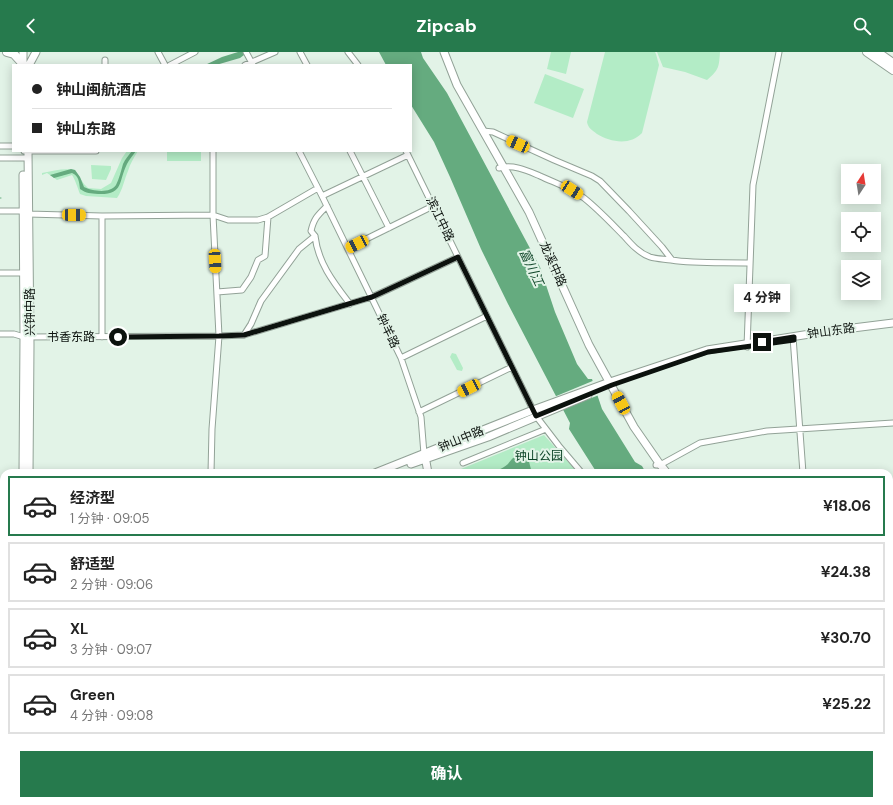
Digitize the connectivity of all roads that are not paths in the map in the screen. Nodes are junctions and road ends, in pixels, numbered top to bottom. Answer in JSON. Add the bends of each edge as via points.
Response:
{"nodes":[{"id":1,"x":7,"y":52,"type":"edge"},
{"id":2,"x":22,"y":52,"type":"edge"},
{"id":3,"x":29,"y":52,"type":"edge"},
{"id":4,"x":36,"y":52,"type":"edge"},
{"id":5,"x":158,"y":52,"type":"edge"},
{"id":6,"x":195,"y":52,"type":"edge"},
{"id":7,"x":276,"y":52,"type":"edge"},
{"id":8,"x":300,"y":52,"type":"edge"},
{"id":9,"x":348,"y":52,"type":"edge"},
{"id":10,"x":439,"y":52,"type":"edge"},
{"id":11,"x":444,"y":52,"type":"edge"},
{"id":12,"x":778,"y":52,"type":"edge"},
{"id":13,"x":866,"y":52,"type":"edge"},
{"id":14,"x":877,"y":52,"type":"edge"},
{"id":15,"x":247,"y":54,"type":"edge"},
{"id":16,"x":252,"y":63,"type":"edge"},
{"id":17,"x":893,"y":63,"type":"edge"},
{"id":18,"x":25,"y":64,"type":"edge"},
{"id":19,"x":26,"y":64,"type":"edge"},
{"id":20,"x":26,"y":64,"type":"edge"},
{"id":21,"x":27,"y":64,"type":"edge"},
{"id":22,"x":164,"y":64,"type":"edge"},
{"id":23,"x":172,"y":64,"type":"edge"},
{"id":24,"x":306,"y":64,"type":"edge"},
{"id":25,"x":357,"y":64,"type":"edge"},
{"id":26,"x":893,"y":70,"type":"edge"},
{"id":27,"x":483,"y":130,"type":"junction"},
{"id":28,"x":0,"y":146,"type":"edge"},
{"id":29,"x":12,"y":146,"type":"edge"},
{"id":30,"x":61,"y":152,"type":"edge"},
{"id":31,"x":213,"y":152,"type":"edge"},
{"id":32,"x":300,"y":152,"type":"edge"},
{"id":33,"x":351,"y":152,"type":"edge"},
{"id":34,"x":26,"y":153,"type":"edge"},
{"id":35,"x":407,"y":153,"type":"edge"},
{"id":36,"x":0,"y":158,"type":"edge"},
{"id":37,"x":501,"y":167,"type":"junction"},
{"id":38,"x":363,"y":176,"type":"junction"},
{"id":39,"x":318,"y":188,"type":"junction"},
{"id":40,"x":322,"y":196,"type":"junction"},
{"id":41,"x":327,"y":206,"type":"junction"},
{"id":42,"x":433,"y":206,"type":"junction"},
{"id":43,"x":0,"y":211,"type":"edge"},
{"id":44,"x":26,"y":213,"type":"junction"},
{"id":45,"x":102,"y":216,"type":"junction"},
{"id":46,"x":213,"y":216,"type":"junction"},
{"id":47,"x":268,"y":217,"type":"junction"},
{"id":48,"x":389,"y":228,"type":"junction"},
{"id":49,"x":315,"y":236,"type":"junction"},
{"id":50,"x":348,"y":248,"type":"junction"},
{"id":51,"x":458,"y":257,"type":"junction"},
{"id":52,"x":672,"y":260,"type":"junction"},
{"id":53,"x":750,"y":263,"type":"junction"},
{"id":54,"x":24,"y":273,"type":"junction"},
{"id":55,"x":0,"y":274,"type":"edge"},
{"id":56,"x":217,"y":292,"type":"junction"},
{"id":57,"x":372,"y":297,"type":"junction"},
{"id":58,"x":350,"y":304,"type":"junction"},
{"id":59,"x":487,"y":316,"type":"junction"},
{"id":60,"x":893,"y":323,"type":"edge"},
{"id":61,"x":893,"y":327,"type":"edge"},
{"id":62,"x":0,"y":334,"type":"edge"},
{"id":63,"x":244,"y":335,"type":"junction"},
{"id":64,"x":219,"y":336,"type":"junction"},
{"id":65,"x":27,"y":337,"type":"junction"},
{"id":66,"x":102,"y":337,"type":"junction"},
{"id":67,"x":794,"y":338,"type":"junction"},
{"id":68,"x":747,"y":345,"type":"junction"},
{"id":69,"x":401,"y":358,"type":"junction"},
{"id":70,"x":512,"y":367,"type":"junction"},
{"id":71,"x":609,"y":385,"type":"junction"},
{"id":72,"x":419,"y":412,"type":"junction"},
{"id":73,"x":535,"y":413,"type":"junction"},
{"id":74,"x":893,"y":423,"type":"edge"},
{"id":75,"x":800,"y":428,"type":"junction"},
{"id":76,"x":546,"y":429,"type":"junction"},
{"id":77,"x":425,"y":456,"type":"junction"},
{"id":78,"x":464,"y":463,"type":"dead end"},
{"id":79,"x":658,"y":465,"type":"junction"},
{"id":80,"x":23,"y":469,"type":"edge"},
{"id":81,"x":29,"y":469,"type":"edge"},
{"id":82,"x":211,"y":469,"type":"edge"},
{"id":83,"x":387,"y":469,"type":"edge"},
{"id":84,"x":396,"y":469,"type":"edge"},
{"id":85,"x":427,"y":469,"type":"edge"},
{"id":86,"x":579,"y":469,"type":"edge"},
{"id":87,"x":660,"y":469,"type":"edge"},
{"id":88,"x":662,"y":469,"type":"edge"},
{"id":89,"x":803,"y":469,"type":"edge"}],
"edges":[{"from":1,"to":18,"type":"highway","via":[[14,54]]},
{"from":2,"to":19,"type":"main road"},
{"from":3,"to":20,"type":"main road"},
{"from":4,"to":21,"type":"main road"},
{"from":5,"to":22,"type":"street"},
{"from":6,"to":23,"type":"street"},
{"from":7,"to":16,"type":"street"},
{"from":8,"to":24,"type":"street"},
{"from":9,"to":25,"type":"street"},
{"from":10,"to":37,"type":"main road","name":"龙溪中路","via":[[453,87]]},
{"from":11,"to":27,"type":"main road","name":"龙溪中路","via":[[457,85]]},
{"from":12,"to":53,"type":"street","via":[[753,185]]},
{"from":13,"to":26,"type":"highway"},
{"from":14,"to":17,"type":"highway"},
{"from":15,"to":16,"type":"street"},
{"from":27,"to":37,"type":"main road","name":"龙溪中路"},
{"from":27,"to":52,"type":"street","via":[[493,132],[600,181]]},
{"from":28,"to":29,"type":"street"},
{"from":30,"to":34,"type":"street"},
{"from":31,"to":46,"type":"street"},
{"from":32,"to":39,"type":"street","name":"钟羊路"},
{"from":33,"to":38,"type":"street"},
{"from":34,"to":36,"type":"street"},
{"from":34,"to":44,"type":"main road","name":"兴钟中路"},
{"from":35,"to":38,"type":"street"},
{"from":35,"to":42,"type":"street","name":"滨江中路"},
{"from":37,"to":52,"type":"street","via":[[520,168],[572,190],[593,206],[642,253],[650,257]]},
{"from":37,"to":71,"type":"main road","name":"龙溪中路","via":[[529,212]]},
{"from":38,"to":40,"type":"street"},
{"from":38,"to":48,"type":"street"},
{"from":39,"to":40,"type":"street","name":"钟羊路"},
{"from":39,"to":47,"type":"street"},
{"from":40,"to":41,"type":"street","name":"钟羊路"},
{"from":41,"to":49,"type":"street","via":[[313,222],[312,231]]},
{"from":41,"to":50,"type":"street","name":"钟羊路"},
{"from":42,"to":48,"type":"street"},
{"from":42,"to":51,"type":"street","name":"滨江中路"},
{"from":43,"to":44,"type":"street"},
{"from":44,"to":45,"type":"street"},
{"from":44,"to":54,"type":"main road","name":"兴钟中路"},
{"from":44,"to":65,"type":"main road","name":"兴钟中路"},
{"from":45,"to":46,"type":"street"},
{"from":45,"to":66,"type":"street"},
{"from":46,"to":47,"type":"street","via":[[228,220],[258,220]]},
{"from":46,"to":56,"type":"street"},
{"from":47,"to":56,"type":"street","via":[[265,256],[258,260],[251,277],[242,290]]},
{"from":48,"to":50,"type":"street"},
{"from":49,"to":58,"type":"street","via":[[316,247],[324,267]]},
{"from":49,"to":63,"type":"street","via":[[299,249],[261,301]]},
{"from":50,"to":57,"type":"street","name":"钟羊路"},
{"from":51,"to":57,"type":"street","name":"书香东路"},
{"from":51,"to":59,"type":"street","name":"滨江中路"},
{"from":52,"to":53,"type":"street"},
{"from":53,"to":68,"type":"street"},
{"from":54,"to":55,"type":"street"},
{"from":54,"to":65,"type":"main road","name":"兴钟中路"},
{"from":56,"to":64,"type":"street"},
{"from":57,"to":58,"type":"street","name":"书香东路"},
{"from":57,"to":69,"type":"street","name":"钟羊路"},
{"from":58,"to":63,"type":"street","name":"书香东路"},
{"from":59,"to":69,"type":"street"},
{"from":59,"to":70,"type":"street","name":"滨江中路"},
{"from":60,"to":67,"type":"main road","name":"钟山东路"},
{"from":61,"to":67,"type":"main road","name":"钟山东路"},
{"from":62,"to":65,"type":"street","name":"书香东路"},
{"from":63,"to":64,"type":"street","name":"书香东路"},
{"from":64,"to":66,"type":"street","name":"书香东路"},
{"from":64,"to":82,"type":"street"},
{"from":65,"to":66,"type":"street","name":"书香东路"},
{"from":65,"to":80,"type":"main road","name":"兴钟中路"},
{"from":65,"to":81,"type":"main road","name":"兴钟中路"},
{"from":67,"to":68,"type":"main road","name":"钟山东路"},
{"from":67,"to":75,"type":"street"},
{"from":68,"to":71,"type":"main road","name":"钟山东路","via":[[707,350]]},
{"from":69,"to":72,"type":"street","name":"钟羊路"},
{"from":70,"to":72,"type":"street"},
{"from":70,"to":73,"type":"street","name":"滨江中路"},
{"from":71,"to":73,"type":"main road","name":"钟山东路"},
{"from":71,"to":79,"type":"main road","name":"龙溪中路","via":[[631,429]]},
{"from":72,"to":77,"type":"street","name":"钟羊路"},
{"from":73,"to":76,"type":"street","name":"滨江中路"},
{"from":73,"to":77,"type":"main road","via":[[488,436]]},
{"from":74,"to":75,"type":"street"},
{"from":75,"to":79,"type":"street","via":[[767,431],[700,444]]},
{"from":75,"to":89,"type":"street"},
{"from":76,"to":78,"type":"street"},
{"from":76,"to":86,"type":"street","name":"滨江中路"},
{"from":77,"to":83,"type":"main road","name":"钟山中路"},
{"from":77,"to":84,"type":"main road"},
{"from":77,"to":85,"type":"main road"},
{"from":79,"to":87,"type":"main road","name":"龙溪中路"},
{"from":79,"to":88,"type":"main road","name":"龙溪中路"}]}
